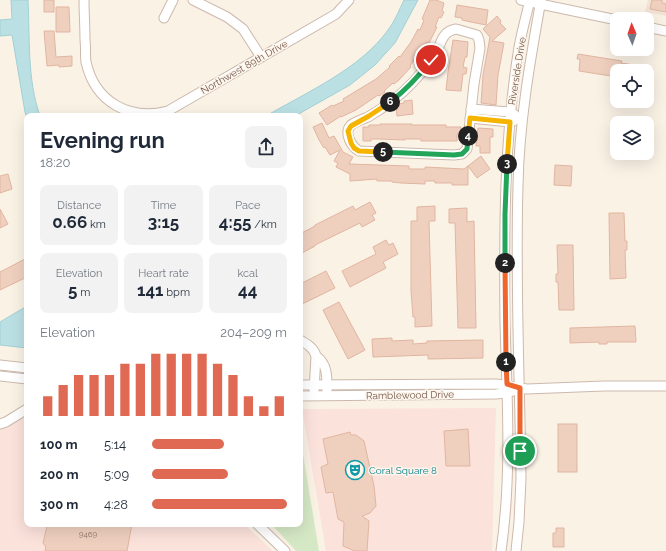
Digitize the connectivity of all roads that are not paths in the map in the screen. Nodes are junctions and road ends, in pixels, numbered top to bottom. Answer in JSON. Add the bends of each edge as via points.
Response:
{"nodes":[{"id":1,"x":84,"y":0,"type":"edge"},
{"id":2,"x":173,"y":0,"type":"edge"},
{"id":3,"x":193,"y":0,"type":"edge"},
{"id":4,"x":349,"y":0,"type":"edge"},
{"id":5,"x":527,"y":1,"type":"edge"},
{"id":6,"x":541,"y":2,"type":"edge"},
{"id":7,"x":164,"y":18,"type":"dead end"},
{"id":8,"x":610,"y":18,"type":"edge"},
{"id":9,"x":654,"y":28,"type":"edge"},
{"id":10,"x":666,"y":31,"type":"edge"},
{"id":11,"x":262,"y":57,"type":"junction"},
{"id":12,"x":511,"y":112,"type":"junction"},
{"id":13,"x":129,"y":113,"type":"edge"},
{"id":14,"x":160,"y":113,"type":"edge"},
{"id":15,"x":471,"y":114,"type":"junction"},
{"id":16,"x":523,"y":119,"type":"junction"},
{"id":17,"x":510,"y":122,"type":"junction"},
{"id":18,"x":303,"y":342,"type":"edge"},
{"id":19,"x":316,"y":356,"type":"junction"},
{"id":20,"x":0,"y":365,"type":"edge"},
{"id":21,"x":24,"y":368,"type":"edge"},
{"id":22,"x":0,"y":376,"type":"edge"},
{"id":23,"x":24,"y":379,"type":"edge"},
{"id":24,"x":303,"y":385,"type":"edge"},
{"id":25,"x":315,"y":385,"type":"junction"},
{"id":26,"x":327,"y":385,"type":"junction"},
{"id":27,"x":666,"y":386,"type":"edge"},
{"id":28,"x":520,"y":388,"type":"junction"},
{"id":29,"x":507,"y":389,"type":"junction"},
{"id":30,"x":303,"y":396,"type":"edge"},
{"id":31,"x":314,"y":396,"type":"junction"},
{"id":32,"x":328,"y":396,"type":"junction"},
{"id":33,"x":24,"y":411,"type":"edge"},
{"id":34,"x":0,"y":424,"type":"edge"},
{"id":35,"x":260,"y":527,"type":"edge"},
{"id":36,"x":284,"y":551,"type":"edge"},
{"id":37,"x":501,"y":551,"type":"edge"},
{"id":38,"x":516,"y":551,"type":"edge"}],
"edges":[{"from":1,"to":13,"type":"street","via":[[86,60],[90,73],[96,87],[105,97]]},
{"from":2,"to":7,"type":"street"},
{"from":3,"to":11,"type":"street","via":[[227,17],[243,29]]},
{"from":4,"to":11,"type":"street","name":"Northwest 89th Drive","via":[[336,14]]},
{"from":5,"to":6,"type":"street"},
{"from":5,"to":12,"type":"street","name":"Riverside Drive"},
{"from":6,"to":8,"type":"street"},
{"from":6,"to":16,"type":"street","name":"Riverside Drive"},
{"from":9,"to":10,"type":"street"},
{"from":11,"to":14,"type":"street","name":"Northwest 89th Drive","via":[[168,111]]},
{"from":12,"to":15,"type":"street"},
{"from":12,"to":16,"type":"street"},
{"from":12,"to":17,"type":"street","name":"Riverside Drive"},
{"from":15,"to":15,"type":"street","via":[[467,149],[462,154],[359,151],[351,143],[348,131],[351,126],[403,92],[431,60],[445,35],[456,29],[477,35],[479,40]]},
{"from":15,"to":17,"type":"street"},
{"from":16,"to":17,"type":"street"},
{"from":16,"to":28,"type":"street","name":"Riverside Drive","via":[[518,185]]},
{"from":17,"to":29,"type":"street","name":"Riverside Drive","via":[[505,214]]},
{"from":18,"to":19,"type":"street","via":[[309,345]]},
{"from":19,"to":25,"type":"street"},
{"from":19,"to":26,"type":"street","via":[[323,360]]},
{"from":20,"to":21,"type":"street"},
{"from":22,"to":23,"type":"street"},
{"from":24,"to":25,"type":"street","name":"Ramblewood Drive"},
{"from":25,"to":26,"type":"street","name":"Ramblewood Drive"},
{"from":25,"to":31,"type":"street"},
{"from":26,"to":29,"type":"street","name":"Ramblewood Drive"},
{"from":26,"to":32,"type":"street"},
{"from":27,"to":28,"type":"street","name":"Ramblewood Drive"},
{"from":28,"to":29,"type":"street","name":"Ramblewood Drive"},
{"from":28,"to":38,"type":"street","name":"Riverside Drive","via":[[521,480]]},
{"from":29,"to":32,"type":"street","name":"Ramblewood Drive"},
{"from":29,"to":37,"type":"street","name":"Riverside Drive","via":[[506,487]]},
{"from":30,"to":31,"type":"street","name":"Ramblewood Drive"},
{"from":31,"to":32,"type":"street","name":"Ramblewood Drive"},
{"from":33,"to":34,"type":"street"},
{"from":35,"to":36,"type":"street"}]}
